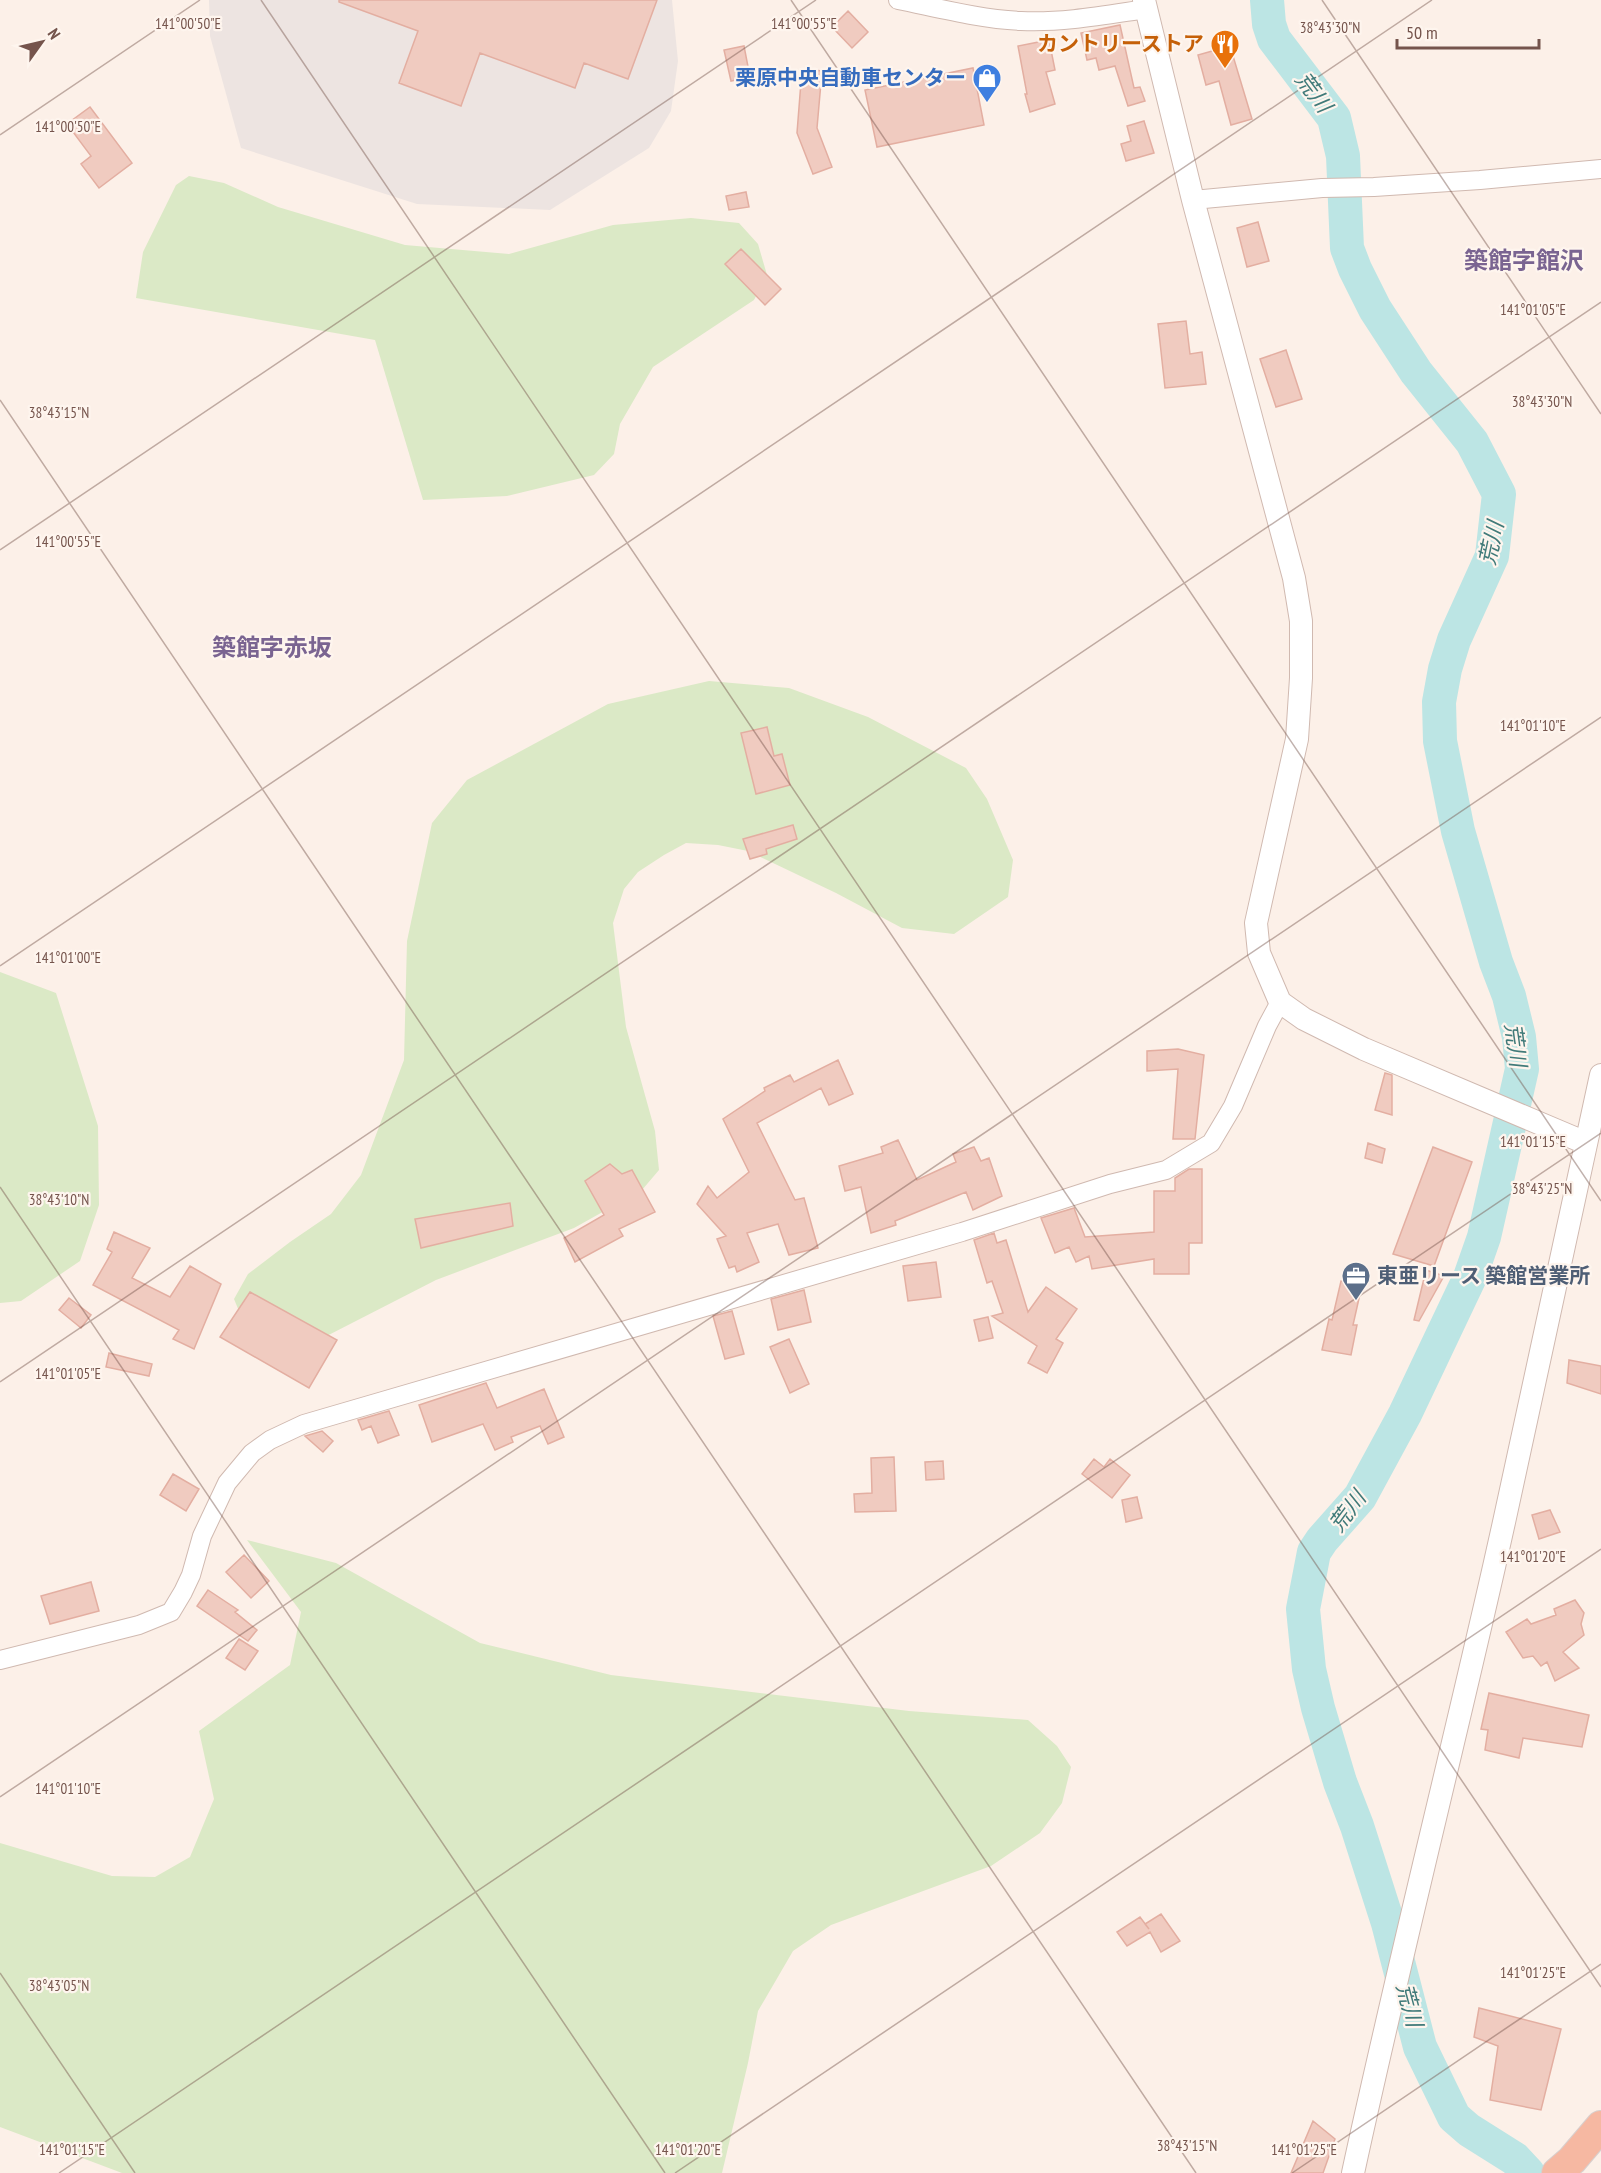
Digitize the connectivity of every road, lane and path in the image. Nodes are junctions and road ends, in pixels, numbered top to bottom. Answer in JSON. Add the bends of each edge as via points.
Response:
{"nodes":[{"id":1,"x":897,"y":0,"type":"edge"},
{"id":2,"x":1145,"y":4,"type":"edge"},
{"id":3,"x":1601,"y":169,"type":"edge"},
{"id":4,"x":1193,"y":200,"type":"junction"},
{"id":5,"x":1280,"y":1002,"type":"junction"},
{"id":6,"x":1601,"y":1075,"type":"edge"},
{"id":7,"x":1586,"y":1143,"type":"junction"},
{"id":8,"x":0,"y":1660,"type":"edge"},
{"id":9,"x":1601,"y":2126,"type":"edge"},
{"id":10,"x":1567,"y":2169,"type":"edge"},
{"id":11,"x":1353,"y":2173,"type":"edge"}],
"edges":[{"from":1,"to":2,"type":"street","via":[[1023,21],[1074,19]]},
{"from":2,"to":4,"type":"street"},
{"from":3,"to":4,"type":"street"},
{"from":4,"to":5,"type":"street","via":[[1294,578],[1301,621],[1297,739],[1256,923],[1260,953]]},
{"from":5,"to":7,"type":"street","via":[[1304,1019],[1364,1049]]},
{"from":5,"to":8,"type":"street","via":[[1233,1106],[1211,1143],[1166,1170],[304,1424],[252,1453],[227,1483],[202,1536],[191,1575],[171,1612],[139,1625]]},
{"from":6,"to":7,"type":"street"},
{"from":7,"to":11,"type":"street","via":[[1494,1567]]},
{"from":9,"to":10,"type":"highway"}]}
